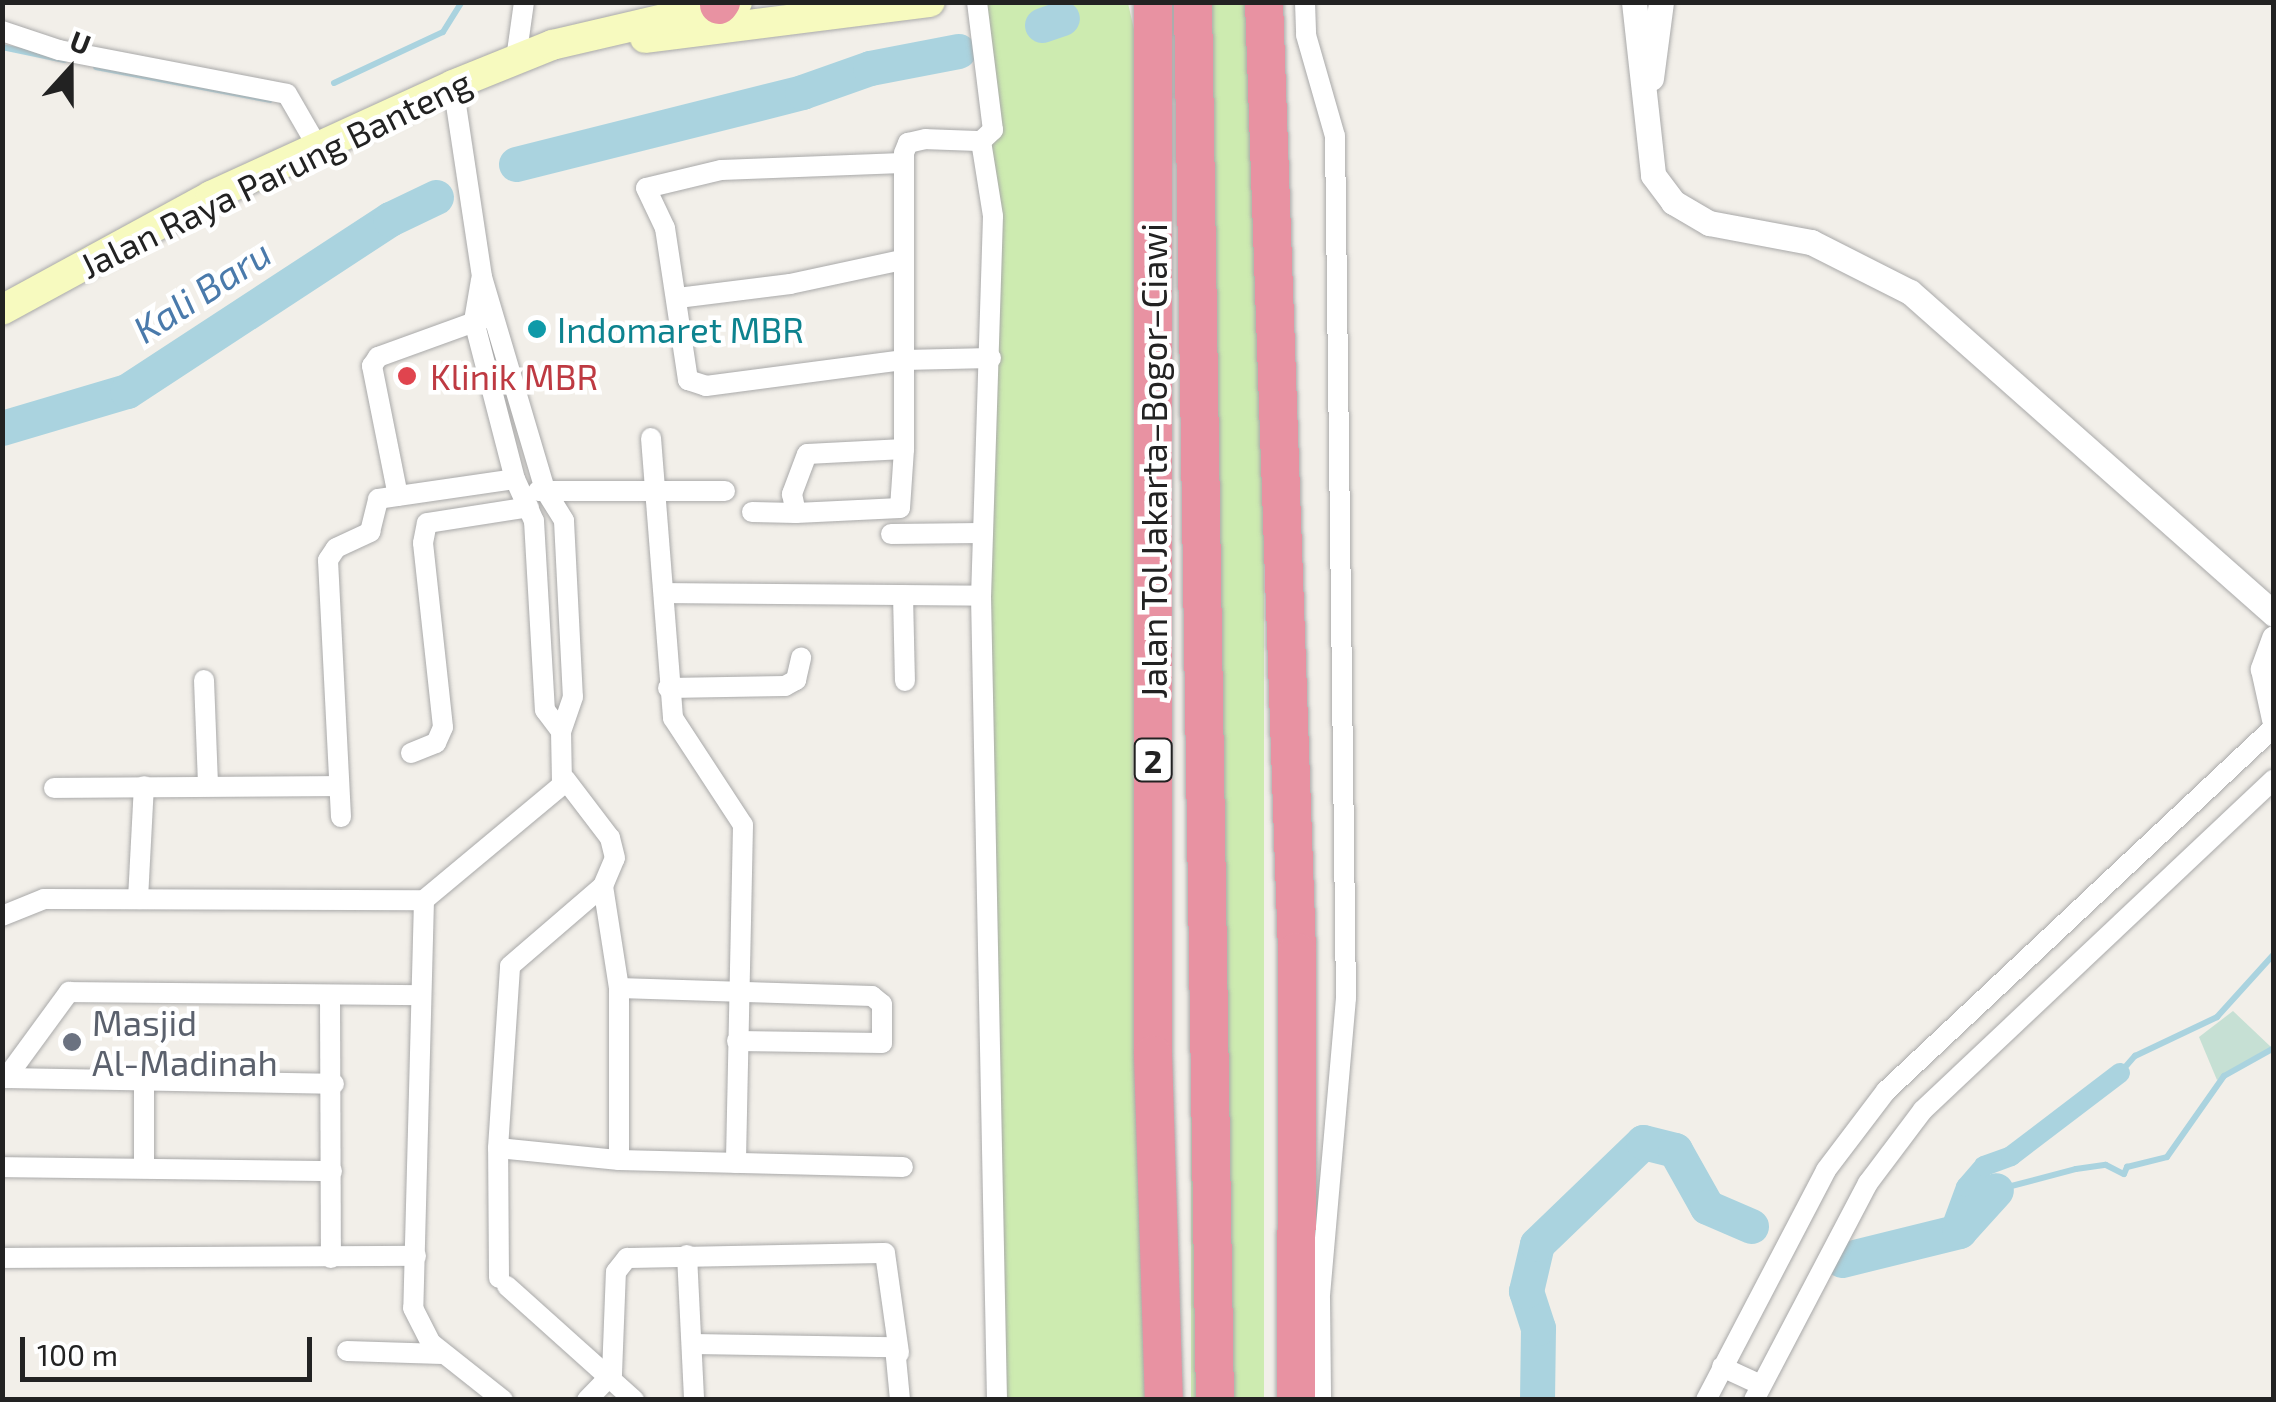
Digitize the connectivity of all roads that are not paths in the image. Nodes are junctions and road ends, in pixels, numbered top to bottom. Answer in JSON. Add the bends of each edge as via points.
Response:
{"nodes":[{"id":1,"x":524,"y":2,"type":"edge"},
{"id":2,"x":930,"y":2,"type":"edge"},
{"id":3,"x":1153,"y":2,"type":"edge"},
{"id":4,"x":1193,"y":2,"type":"edge"},
{"id":5,"x":1264,"y":2,"type":"edge"},
{"id":6,"x":1305,"y":2,"type":"edge"},
{"id":7,"x":1634,"y":2,"type":"edge"},
{"id":8,"x":1662,"y":2,"type":"edge"},
{"id":9,"x":726,"y":10,"type":"edge"},
{"id":10,"x":978,"y":10,"type":"edge"},
{"id":11,"x":2,"y":31,"type":"edge"},
{"id":12,"x":516,"y":60,"type":"junction"},
{"id":13,"x":456,"y":96,"type":"junction"},
{"id":14,"x":1645,"y":123,"type":"junction"},
{"id":15,"x":987,"y":136,"type":"junction"},
{"id":16,"x":317,"y":146,"type":"junction"},
{"id":17,"x":902,"y":164,"type":"junction"},
{"id":18,"x":902,"y":260,"type":"junction"},
{"id":19,"x":678,"y":298,"type":"junction"},
{"id":20,"x":2,"y":310,"type":"edge"},
{"id":21,"x":484,"y":318,"type":"junction"},
{"id":22,"x":992,"y":358,"type":"junction"},
{"id":23,"x":904,"y":360,"type":"junction"},
{"id":24,"x":651,"y":438,"type":"dead end"},
{"id":25,"x":904,"y":449,"type":"junction"},
{"id":26,"x":545,"y":490,"type":"junction"},
{"id":27,"x":658,"y":491,"type":"junction"},
{"id":28,"x":726,"y":491,"type":"dead end"},
{"id":29,"x":522,"y":493,"type":"junction"},
{"id":30,"x":398,"y":496,"type":"junction"},
{"id":31,"x":752,"y":512,"type":"dead end"},
{"id":32,"x":796,"y":513,"type":"junction"},
{"id":33,"x":982,"y":533,"type":"junction"},
{"id":34,"x":891,"y":534,"type":"dead end"},
{"id":35,"x":666,"y":593,"type":"junction"},
{"id":36,"x":904,"y":595,"type":"junction"},
{"id":37,"x":981,"y":596,"type":"junction"},
{"id":38,"x":2274,"y":614,"type":"edge"},
{"id":39,"x":2274,"y":638,"type":"edge"},
{"id":40,"x":801,"y":658,"type":"dead end"},
{"id":41,"x":204,"y":680,"type":"dead end"},
{"id":42,"x":905,"y":681,"type":"dead end"},
{"id":43,"x":668,"y":688,"type":"junction"},
{"id":44,"x":2274,"y":719,"type":"edge"},
{"id":45,"x":2274,"y":726,"type":"edge"},
{"id":46,"x":561,"y":732,"type":"junction"},
{"id":47,"x":410,"y":753,"type":"dead end"},
{"id":48,"x":2274,"y":779,"type":"edge"},
{"id":49,"x":565,"y":780,"type":"junction"},
{"id":50,"x":208,"y":785,"type":"junction"},
{"id":51,"x":144,"y":786,"type":"junction"},
{"id":52,"x":338,"y":786,"type":"junction"},
{"id":53,"x":54,"y":788,"type":"dead end"},
{"id":54,"x":341,"y":817,"type":"dead end"},
{"id":55,"x":604,"y":886,"type":"junction"},
{"id":56,"x":138,"y":899,"type":"junction"},
{"id":57,"x":424,"y":900,"type":"junction"},
{"id":58,"x":2,"y":916,"type":"edge"},
{"id":59,"x":619,"y":988,"type":"junction"},
{"id":60,"x":418,"y":995,"type":"junction"},
{"id":61,"x":737,"y":995,"type":"junction"},
{"id":62,"x":330,"y":996,"type":"junction"},
{"id":63,"x":737,"y":1040,"type":"junction"},
{"id":64,"x":4,"y":1078,"type":"edge"},
{"id":65,"x":144,"y":1082,"type":"junction"},
{"id":66,"x":334,"y":1084,"type":"junction"},
{"id":67,"x":498,"y":1148,"type":"junction"},
{"id":68,"x":619,"y":1160,"type":"junction"},
{"id":69,"x":736,"y":1163,"type":"junction"},
{"id":70,"x":2,"y":1166,"type":"edge"},
{"id":71,"x":144,"y":1167,"type":"junction"},
{"id":72,"x":903,"y":1167,"type":"dead end"},
{"id":73,"x":332,"y":1171,"type":"junction"},
{"id":74,"x":687,"y":1255,"type":"junction"},
{"id":75,"x":416,"y":1256,"type":"junction"},
{"id":76,"x":2,"y":1258,"type":"edge"},
{"id":77,"x":330,"y":1258,"type":"junction"},
{"id":78,"x":693,"y":1344,"type":"junction"},
{"id":79,"x":347,"y":1351,"type":"dead end"},
{"id":80,"x":899,"y":1352,"type":"junction"},
{"id":81,"x":442,"y":1354,"type":"junction"},
{"id":82,"x":1722,"y":1367,"type":"junction"},
{"id":83,"x":612,"y":1374,"type":"junction"},
{"id":84,"x":1758,"y":1392,"type":"edge"},
{"id":85,"x":503,"y":1400,"type":"edge"},
{"id":86,"x":588,"y":1400,"type":"edge"},
{"id":87,"x":634,"y":1400,"type":"edge"},
{"id":88,"x":694,"y":1400,"type":"edge"},
{"id":89,"x":900,"y":1400,"type":"edge"},
{"id":90,"x":997,"y":1400,"type":"edge"},
{"id":91,"x":1164,"y":1400,"type":"edge"},
{"id":92,"x":1215,"y":1400,"type":"edge"},
{"id":93,"x":1296,"y":1400,"type":"edge"},
{"id":94,"x":1321,"y":1400,"type":"edge"},
{"id":95,"x":1706,"y":1400,"type":"edge"}],
"edges":[{"from":1,"to":12,"type":"street"},
{"from":2,"to":9,"type":"main road","name":"Jalan Raya Parung Banteng"},
{"from":3,"to":91,"type":"highway","name":"Jalan Tol Jakarta–Bogor–Ciawi","number":"2","via":[[1153,1036]]},
{"from":4,"to":92,"type":"highway","name":"Jalan Tol Jakarta–Bogor–Ciawi","number":"2"},
{"from":5,"to":93,"type":"highway","via":[[1298,952]]},
{"from":6,"to":94,"type":"street","via":[[1306,35],[1335,136],[1346,998],[1320,1298]]},
{"from":7,"to":14,"type":"street"},
{"from":8,"to":14,"type":"street"},
{"from":9,"to":12,"type":"main road","name":"Jalan Raya Parung Banteng","via":[[552,45]]},
{"from":10,"to":15,"type":"street"},
{"from":11,"to":16,"type":"street","via":[[60,50],[286,94]]},
{"from":12,"to":13,"type":"main road","name":"Jalan Raya Parung Banteng"},
{"from":13,"to":16,"type":"main road","name":"Jalan Raya Parung Banteng"},
{"from":13,"to":21,"type":"street"},
{"from":14,"to":38,"type":"street","via":[[1653,176],[1674,202],[1708,223],[1811,242],[1910,292]]},
{"from":15,"to":17,"type":"street","via":[[908,143]]},
{"from":15,"to":22,"type":"street"},
{"from":16,"to":20,"type":"main road","name":"Jalan Raya Parung Banteng"},
{"from":17,"to":18,"type":"street"},
{"from":17,"to":19,"type":"street","via":[[722,170],[646,188],[665,228]]},
{"from":18,"to":19,"type":"street"},
{"from":18,"to":23,"type":"street"},
{"from":19,"to":23,"type":"street","via":[[688,380],[696,385]]},
{"from":21,"to":26,"type":"street"},
{"from":21,"to":29,"type":"street"},
{"from":21,"to":30,"type":"street","via":[[378,357],[372,366]]},
{"from":22,"to":23,"type":"street"},
{"from":22,"to":33,"type":"street"},
{"from":23,"to":25,"type":"street"},
{"from":24,"to":27,"type":"street"},
{"from":25,"to":32,"type":"street","via":[[807,454],[792,494]]},
{"from":25,"to":32,"type":"street","via":[[897,512]]},
{"from":26,"to":27,"type":"street"},
{"from":26,"to":29,"type":"street"},
{"from":26,"to":46,"type":"street","via":[[564,521],[573,697]]},
{"from":27,"to":28,"type":"street"},
{"from":27,"to":35,"type":"street"},
{"from":29,"to":30,"type":"street"},
{"from":29,"to":46,"type":"street","via":[[544,710]]},
{"from":29,"to":47,"type":"street","via":[[427,523],[444,727],[436,743]]},
{"from":30,"to":52,"type":"street","via":[[378,499],[370,532],[336,548],[328,560]]},
{"from":31,"to":32,"type":"street"},
{"from":33,"to":34,"type":"street"},
{"from":33,"to":37,"type":"street"},
{"from":35,"to":36,"type":"street"},
{"from":35,"to":43,"type":"street"},
{"from":36,"to":37,"type":"street"},
{"from":36,"to":42,"type":"street"},
{"from":37,"to":90,"type":"street"},
{"from":39,"to":44,"type":"street","via":[[2262,669]]},
{"from":40,"to":43,"type":"street","via":[[796,680],[786,686]]},
{"from":41,"to":50,"type":"street"},
{"from":43,"to":61,"type":"street","via":[[673,718],[744,825]]},
{"from":45,"to":82,"type":"street","via":[[1886,1091],[1826,1170]]},
{"from":46,"to":49,"type":"street"},
{"from":48,"to":84,"type":"street","via":[[1922,1110],[1868,1183]]},
{"from":49,"to":55,"type":"street","via":[[614,848]]},
{"from":49,"to":57,"type":"street"},
{"from":50,"to":51,"type":"street"},
{"from":50,"to":52,"type":"street"},
{"from":51,"to":53,"type":"street"},
{"from":51,"to":56,"type":"street"},
{"from":52,"to":54,"type":"street"},
{"from":55,"to":59,"type":"street"},
{"from":55,"to":67,"type":"street","via":[[512,960]]},
{"from":56,"to":57,"type":"street"},
{"from":56,"to":58,"type":"street","via":[[35,900]]},
{"from":57,"to":60,"type":"street"},
{"from":59,"to":61,"type":"street"},
{"from":59,"to":68,"type":"street"},
{"from":60,"to":62,"type":"street"},
{"from":60,"to":75,"type":"street"},
{"from":61,"to":63,"type":"street"},
{"from":61,"to":63,"type":"street","via":[[874,997],[882,1004],[885,1039],[874,1045]]},
{"from":62,"to":64,"type":"street","via":[[69,992]]},
{"from":62,"to":66,"type":"street"},
{"from":63,"to":69,"type":"street"},
{"from":64,"to":65,"type":"street"},
{"from":65,"to":66,"type":"street"},
{"from":65,"to":71,"type":"street"},
{"from":66,"to":73,"type":"street"},
{"from":67,"to":68,"type":"street"},
{"from":67,"to":83,"type":"street","via":[[503,1282]]},
{"from":68,"to":69,"type":"street"},
{"from":69,"to":72,"type":"street"},
{"from":70,"to":71,"type":"street"},
{"from":71,"to":73,"type":"street"},
{"from":73,"to":77,"type":"street"},
{"from":74,"to":78,"type":"street"},
{"from":74,"to":80,"type":"street","via":[[885,1254]]},
{"from":74,"to":83,"type":"street","via":[[620,1263]]},
{"from":75,"to":77,"type":"street"},
{"from":75,"to":81,"type":"street","via":[[413,1308]]},
{"from":76,"to":77,"type":"street"},
{"from":78,"to":80,"type":"street"},
{"from":78,"to":88,"type":"street"},
{"from":79,"to":81,"type":"street"},
{"from":80,"to":89,"type":"street"},
{"from":81,"to":85,"type":"street"},
{"from":82,"to":84,"type":"street"},
{"from":82,"to":95,"type":"street"},
{"from":83,"to":86,"type":"street"},
{"from":83,"to":87,"type":"street"}]}
